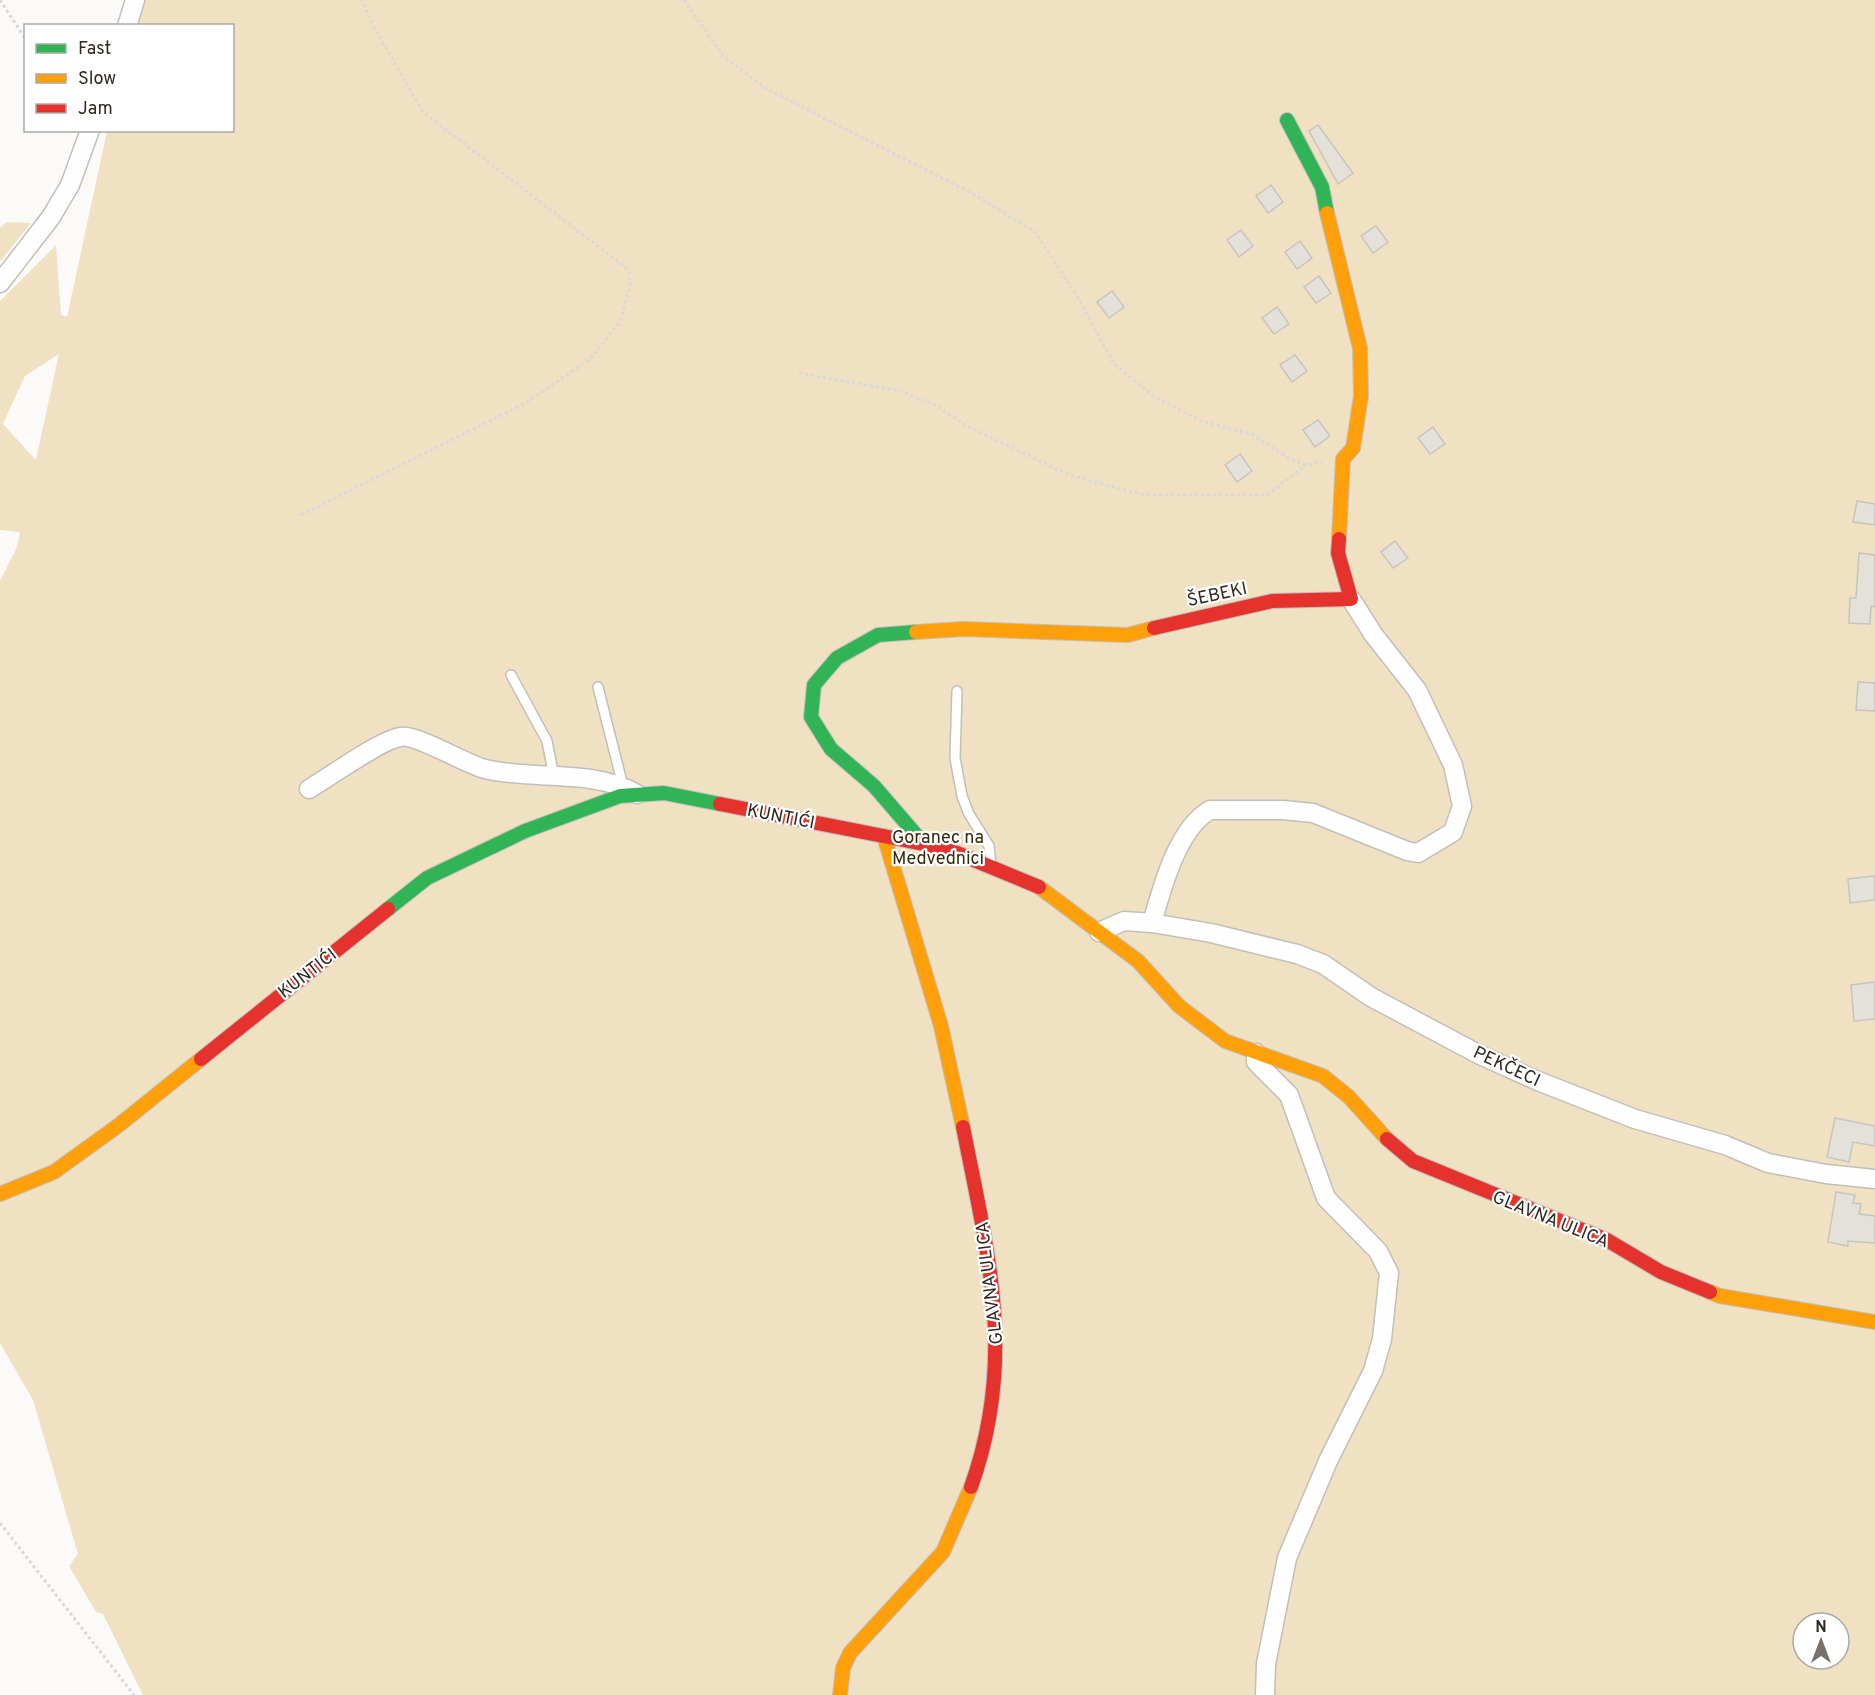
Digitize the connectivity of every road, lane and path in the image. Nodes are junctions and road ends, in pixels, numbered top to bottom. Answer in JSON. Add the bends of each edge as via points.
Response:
{"nodes":[{"id":1,"x":0,"y":0,"type":"edge"},
{"id":2,"x":135,"y":0,"type":"edge"},
{"id":3,"x":362,"y":0,"type":"edge"},
{"id":4,"x":684,"y":0,"type":"edge"},
{"id":5,"x":129,"y":24,"type":"edge"},
{"id":6,"x":24,"y":37,"type":"edge"},
{"id":7,"x":1287,"y":120,"type":"dead end"},
{"id":8,"x":89,"y":132,"type":"edge"},
{"id":9,"x":0,"y":283,"type":"edge"},
{"id":10,"x":799,"y":373,"type":"dead end"},
{"id":11,"x":1343,"y":459,"type":"junction"},
{"id":12,"x":1306,"y":465,"type":"junction"},
{"id":13,"x":301,"y":515,"type":"dead end"},
{"id":14,"x":1351,"y":599,"type":"junction"},
{"id":15,"x":511,"y":675,"type":"dead end"},
{"id":16,"x":598,"y":687,"type":"dead end"},
{"id":17,"x":957,"y":691,"type":"dead end"},
{"id":18,"x":554,"y":777,"type":"junction"},
{"id":19,"x":309,"y":789,"type":"dead end"},
{"id":20,"x":630,"y":790,"type":"junction"},
{"id":21,"x":884,"y":836,"type":"junction"},
{"id":22,"x":924,"y":844,"type":"junction"},
{"id":23,"x":992,"y":867,"type":"junction"},
{"id":24,"x":1152,"y":923,"type":"junction"},
{"id":25,"x":1099,"y":932,"type":"junction"},
{"id":26,"x":1256,"y":1053,"type":"junction"},
{"id":27,"x":1875,"y":1179,"type":"edge"},
{"id":28,"x":0,"y":1194,"type":"edge"},
{"id":29,"x":1875,"y":1322,"type":"edge"},
{"id":30,"x":0,"y":1523,"type":"edge"},
{"id":31,"x":134,"y":1695,"type":"edge"},
{"id":32,"x":840,"y":1695,"type":"edge"},
{"id":33,"x":1264,"y":1695,"type":"edge"}],
"edges":[{"from":1,"to":6,"type":"path"},
{"from":2,"to":5,"type":"street"},
{"from":3,"to":13,"type":"path","via":[[423,112],[629,270],[630,287],[620,322],[590,359],[544,391]]},
{"from":4,"to":12,"type":"path","via":[[723,56],[765,88],[975,195],[1035,232],[1079,299],[1114,364],[1156,398],[1202,421],[1252,434],[1289,459]]},
{"from":7,"to":11,"type":"street","via":[[1322,187],[1360,348],[1362,396],[1353,448]]},
{"from":8,"to":9,"type":"street","via":[[70,185],[56,209]]},
{"from":10,"to":12,"type":"path","via":[[900,391],[935,405],[967,426],[1069,475],[1144,495],[1267,495]]},
{"from":11,"to":12,"type":"path"},
{"from":11,"to":14,"type":"street","via":[[1338,553]]},
{"from":14,"to":22,"type":"street","name":"ŠEBEKI","via":[[1272,601],[1128,635],[964,629],[878,635],[837,658],[814,685],[811,717],[831,749],[874,786]]},
{"from":14,"to":24,"type":"street","via":[[1417,690],[1453,765],[1462,806],[1453,832],[1418,853],[1313,813],[1210,810],[1185,837],[1170,867]]},
{"from":15,"to":18,"type":"lane","via":[[547,741]]},
{"from":16,"to":20,"type":"lane"},
{"from":17,"to":23,"type":"lane","via":[[956,759],[962,796],[989,846]]},
{"from":18,"to":19,"type":"street","name":"KUNTIĆI","via":[[514,775],[483,768],[402,736],[388,740]]},
{"from":18,"to":20,"type":"street","name":"KUNTIĆI"},
{"from":20,"to":21,"type":"street","name":"KUNTIĆI","via":[[664,793]]},
{"from":20,"to":28,"type":"street","name":"KUNTIĆI","via":[[525,831],[427,878],[119,1125],[54,1172]]},
{"from":21,"to":22,"type":"street","name":"KUNTIĆI"},
{"from":21,"to":32,"type":"street","name":"GLAVNA ULICA","via":[[935,1007],[967,1146],[990,1257],[998,1354],[989,1420],[954,1535],[850,1653],[843,1668]]},
{"from":22,"to":23,"type":"street","name":"GLAVNA ULICA"},
{"from":23,"to":25,"type":"street","name":"GLAVNA ULICA","via":[[1038,886]]},
{"from":24,"to":25,"type":"street","name":"PEKČECI","via":[[1124,921]]},
{"from":24,"to":27,"type":"street","name":"PEKČECI","via":[[1211,933],[1323,964],[1371,997],[1480,1055],[1635,1119],[1725,1145],[1768,1163]]},
{"from":25,"to":26,"type":"street","name":"GLAVNA ULICA","via":[[1138,961],[1179,1006],[1225,1041]]},
{"from":26,"to":29,"type":"street","name":"GLAVNA ULICA","via":[[1323,1076],[1413,1161],[1607,1240],[1660,1272],[1737,1299]]},
{"from":26,"to":33,"type":"street","via":[[1256,1062],[1289,1095],[1326,1198],[1378,1251],[1389,1273],[1382,1339],[1373,1371],[1287,1558],[1266,1664]]},
{"from":30,"to":31,"type":"path"}]}
